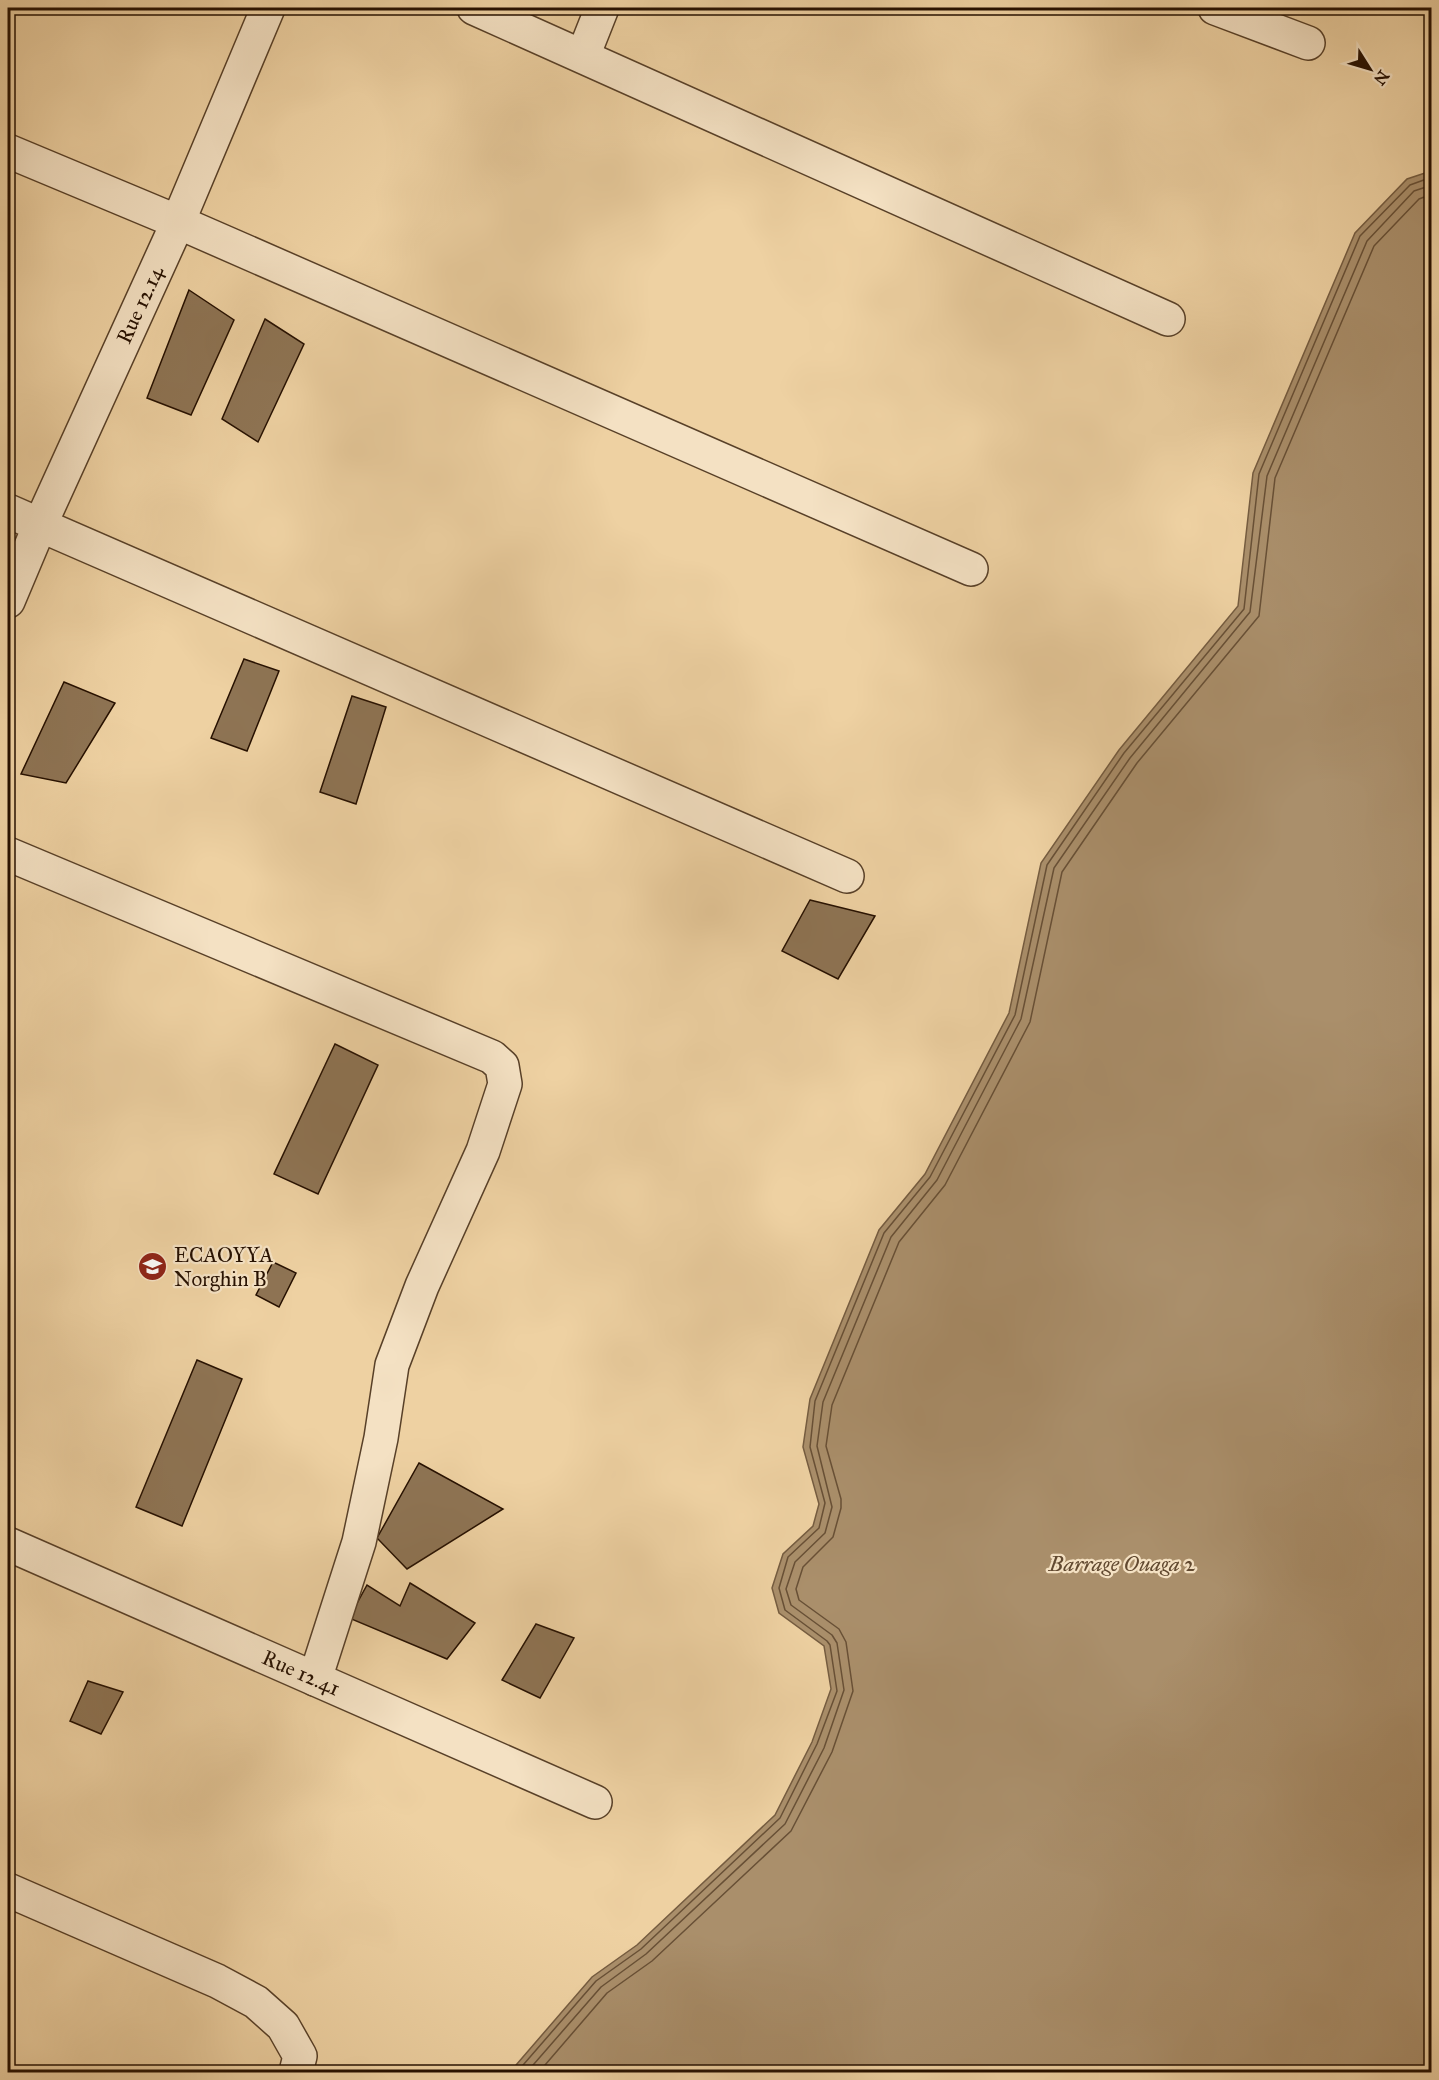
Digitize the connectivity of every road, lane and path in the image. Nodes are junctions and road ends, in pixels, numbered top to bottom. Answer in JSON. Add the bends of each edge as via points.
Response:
{"nodes":[{"id":1,"x":268,"y":8,"type":"edge"},
{"id":2,"x":474,"y":8,"type":"edge"},
{"id":3,"x":602,"y":8,"type":"edge"},
{"id":4,"x":1215,"y":8,"type":"edge"},
{"id":5,"x":1308,"y":43,"type":"dead end"},
{"id":6,"x":583,"y":56,"type":"junction"},
{"id":7,"x":8,"y":151,"type":"edge"},
{"id":8,"x":178,"y":222,"type":"junction"},
{"id":9,"x":1168,"y":319,"type":"dead end"},
{"id":10,"x":8,"y":511,"type":"edge"},
{"id":11,"x":40,"y":525,"type":"junction"},
{"id":12,"x":971,"y":568,"type":"dead end"},
{"id":13,"x":8,"y":601,"type":"edge"},
{"id":14,"x":8,"y":854,"type":"edge"},
{"id":15,"x":847,"y":876,"type":"dead end"},
{"id":16,"x":8,"y":1544,"type":"edge"},
{"id":17,"x":315,"y":1679,"type":"junction"},
{"id":18,"x":595,"y":1802,"type":"dead end"},
{"id":19,"x":8,"y":1890,"type":"edge"},
{"id":20,"x":296,"y":2073,"type":"edge"}],
"edges":[{"from":1,"to":8,"type":"street","name":"Rue 12.14"},
{"from":2,"to":6,"type":"street"},
{"from":3,"to":6,"type":"street"},
{"from":4,"to":5,"type":"street"},
{"from":6,"to":9,"type":"street"},
{"from":7,"to":8,"type":"street"},
{"from":8,"to":11,"type":"street","name":"Rue 12.14"},
{"from":8,"to":12,"type":"street"},
{"from":10,"to":11,"type":"street"},
{"from":11,"to":13,"type":"street","name":"Rue 12.14"},
{"from":11,"to":15,"type":"street"},
{"from":14,"to":17,"type":"street","via":[[492,1057],[502,1066],[505,1084],[483,1151],[422,1286],[392,1365],[359,1542]]},
{"from":16,"to":17,"type":"street","name":"Rue 12.41"},
{"from":17,"to":18,"type":"street","name":"Rue 12.41"},
{"from":19,"to":20,"type":"street","via":[[217,1981],[256,2002],[283,2026],[300,2056]]}]}
